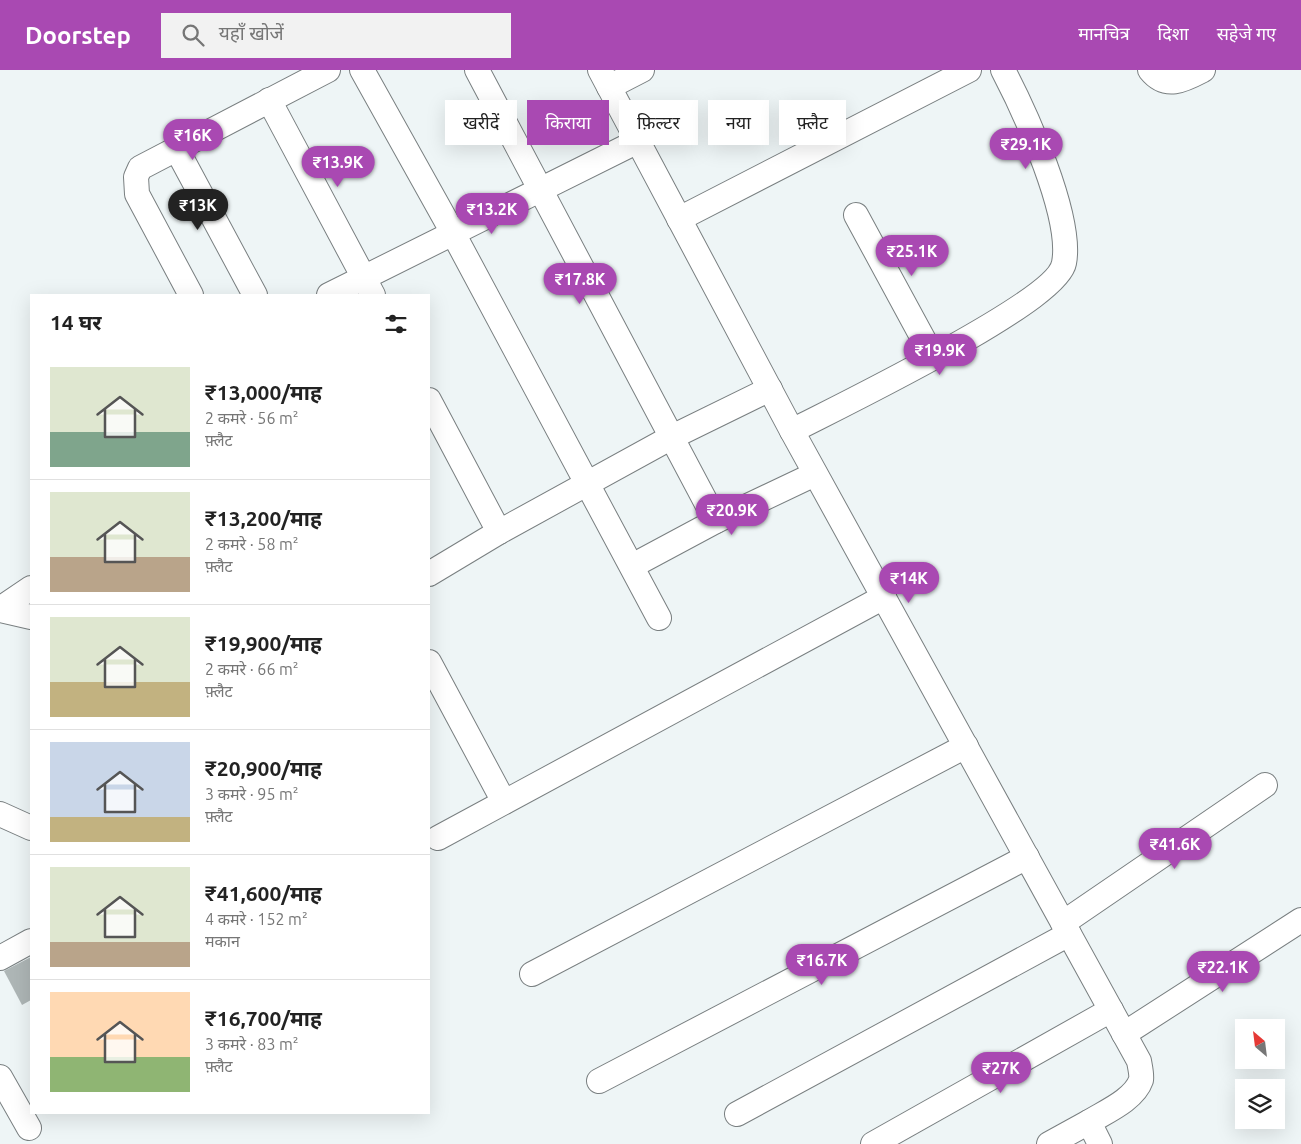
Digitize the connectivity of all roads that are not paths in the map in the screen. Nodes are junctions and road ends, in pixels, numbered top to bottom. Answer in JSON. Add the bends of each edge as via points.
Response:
{"nodes":[{"id":1,"x":328,"y":70,"type":"edge"},
{"id":2,"x":362,"y":70,"type":"edge"},
{"id":3,"x":477,"y":70,"type":"edge"},
{"id":4,"x":642,"y":70,"type":"edge"},
{"id":5,"x":969,"y":70,"type":"edge"},
{"id":6,"x":1002,"y":70,"type":"edge"},
{"id":7,"x":1150,"y":70,"type":"edge"},
{"id":8,"x":1203,"y":70,"type":"edge"},
{"id":9,"x":605,"y":78,"type":"edge"},
{"id":10,"x":269,"y":100,"type":"junction"},
{"id":11,"x":619,"y":105,"type":"edge"},
{"id":12,"x":630,"y":145,"type":"edge"},
{"id":13,"x":640,"y":145,"type":"edge"},
{"id":14,"x":176,"y":148,"type":"junction"},
{"id":15,"x":541,"y":190,"type":"junction"},
{"id":16,"x":856,"y":215,"type":"dead end"},
{"id":17,"x":679,"y":219,"type":"junction"},
{"id":18,"x":453,"y":233,"type":"junction"},
{"id":19,"x":368,"y":286,"type":"edge"},
{"id":20,"x":190,"y":294,"type":"edge"},
{"id":21,"x":254,"y":294,"type":"edge"},
{"id":22,"x":332,"y":294,"type":"edge"},
{"id":23,"x":933,"y":357,"type":"junction"},
{"id":24,"x":770,"y":389,"type":"junction"},
{"id":25,"x":430,"y":402,"type":"edge"},
{"id":26,"x":792,"y":431,"type":"junction"},
{"id":27,"x":672,"y":437,"type":"junction"},
{"id":28,"x":816,"y":474,"type":"junction"},
{"id":29,"x":588,"y":483,"type":"junction"},
{"id":30,"x":716,"y":521,"type":"junction"},
{"id":31,"x":499,"y":532,"type":"junction"},
{"id":32,"x":632,"y":566,"type":"junction"},
{"id":33,"x":430,"y":573,"type":"edge"},
{"id":34,"x":30,"y":589,"type":"edge"},
{"id":35,"x":884,"y":597,"type":"junction"},
{"id":36,"x":0,"y":609,"type":"edge"},
{"id":37,"x":30,"y":617,"type":"edge"},
{"id":38,"x":659,"y":618,"type":"dead end"},
{"id":39,"x":430,"y":665,"type":"edge"},
{"id":40,"x":966,"y":746,"type":"junction"},
{"id":41,"x":1265,"y":785,"type":"dead end"},
{"id":42,"x":504,"y":802,"type":"junction"},
{"id":43,"x":0,"y":814,"type":"edge"},
{"id":44,"x":30,"y":828,"type":"edge"},
{"id":45,"x":438,"y":838,"type":"dead end"},
{"id":46,"x":1027,"y":857,"type":"junction"},
{"id":47,"x":1301,"y":920,"type":"edge"},
{"id":48,"x":1066,"y":929,"type":"junction"},
{"id":49,"x":30,"y":942,"type":"edge"},
{"id":50,"x":0,"y":958,"type":"edge"},
{"id":51,"x":532,"y":974,"type":"dead end"},
{"id":52,"x":1111,"y":1010,"type":"junction"},
{"id":53,"x":1124,"y":1034,"type":"junction"},
{"id":54,"x":0,"y":1077,"type":"edge"},
{"id":55,"x":599,"y":1081,"type":"dead end"},
{"id":56,"x":737,"y":1114,"type":"dead end"},
{"id":57,"x":1089,"y":1122,"type":"junction"},
{"id":58,"x":29,"y":1128,"type":"dead end"},
{"id":59,"x":873,"y":1144,"type":"edge"},
{"id":60,"x":1049,"y":1144,"type":"edge"},
{"id":61,"x":1100,"y":1144,"type":"edge"}],
"edges":[{"from":1,"to":10,"type":"street"},
{"from":2,"to":18,"type":"street"},
{"from":3,"to":15,"type":"street"},
{"from":4,"to":9,"type":"street"},
{"from":5,"to":17,"type":"street"},
{"from":6,"to":23,"type":"street","via":[[1041,152],[1064,228],[1065,262],[1057,277],[1039,294]]},
{"from":7,"to":8,"type":"street","via":[[1169,83]]},
{"from":9,"to":11,"type":"street"},
{"from":10,"to":14,"type":"street"},
{"from":10,"to":19,"type":"street"},
{"from":12,"to":15,"type":"street"},
{"from":13,"to":17,"type":"street"},
{"from":14,"to":20,"type":"street","via":[[140,168],[136,185],[137,194]]},
{"from":14,"to":21,"type":"street"},
{"from":15,"to":18,"type":"street"},
{"from":15,"to":27,"type":"street"},
{"from":16,"to":23,"type":"street"},
{"from":17,"to":24,"type":"street"},
{"from":18,"to":19,"type":"street"},
{"from":18,"to":29,"type":"street"},
{"from":19,"to":22,"type":"street"},
{"from":23,"to":26,"type":"street"},
{"from":24,"to":26,"type":"street"},
{"from":24,"to":27,"type":"street"},
{"from":25,"to":31,"type":"street"},
{"from":26,"to":28,"type":"street"},
{"from":27,"to":29,"type":"street"},
{"from":27,"to":30,"type":"street"},
{"from":28,"to":30,"type":"street"},
{"from":28,"to":35,"type":"street"},
{"from":29,"to":31,"type":"street"},
{"from":29,"to":32,"type":"street"},
{"from":30,"to":32,"type":"street"},
{"from":31,"to":33,"type":"street"},
{"from":32,"to":38,"type":"street"},
{"from":34,"to":36,"type":"street"},
{"from":35,"to":40,"type":"street"},
{"from":35,"to":42,"type":"street"},
{"from":36,"to":37,"type":"street"},
{"from":39,"to":42,"type":"street"},
{"from":40,"to":46,"type":"street"},
{"from":40,"to":51,"type":"street"},
{"from":41,"to":48,"type":"street"},
{"from":42,"to":45,"type":"street"},
{"from":43,"to":44,"type":"street"},
{"from":46,"to":48,"type":"street"},
{"from":46,"to":55,"type":"street"},
{"from":47,"to":53,"type":"street"},
{"from":48,"to":52,"type":"street"},
{"from":48,"to":56,"type":"street"},
{"from":49,"to":50,"type":"street"},
{"from":52,"to":53,"type":"street"},
{"from":52,"to":59,"type":"street"},
{"from":53,"to":57,"type":"street","via":[[1139,1061],[1141,1079],[1122,1101]]},
{"from":54,"to":58,"type":"street"},
{"from":57,"to":60,"type":"street"},
{"from":57,"to":61,"type":"street"}]}
